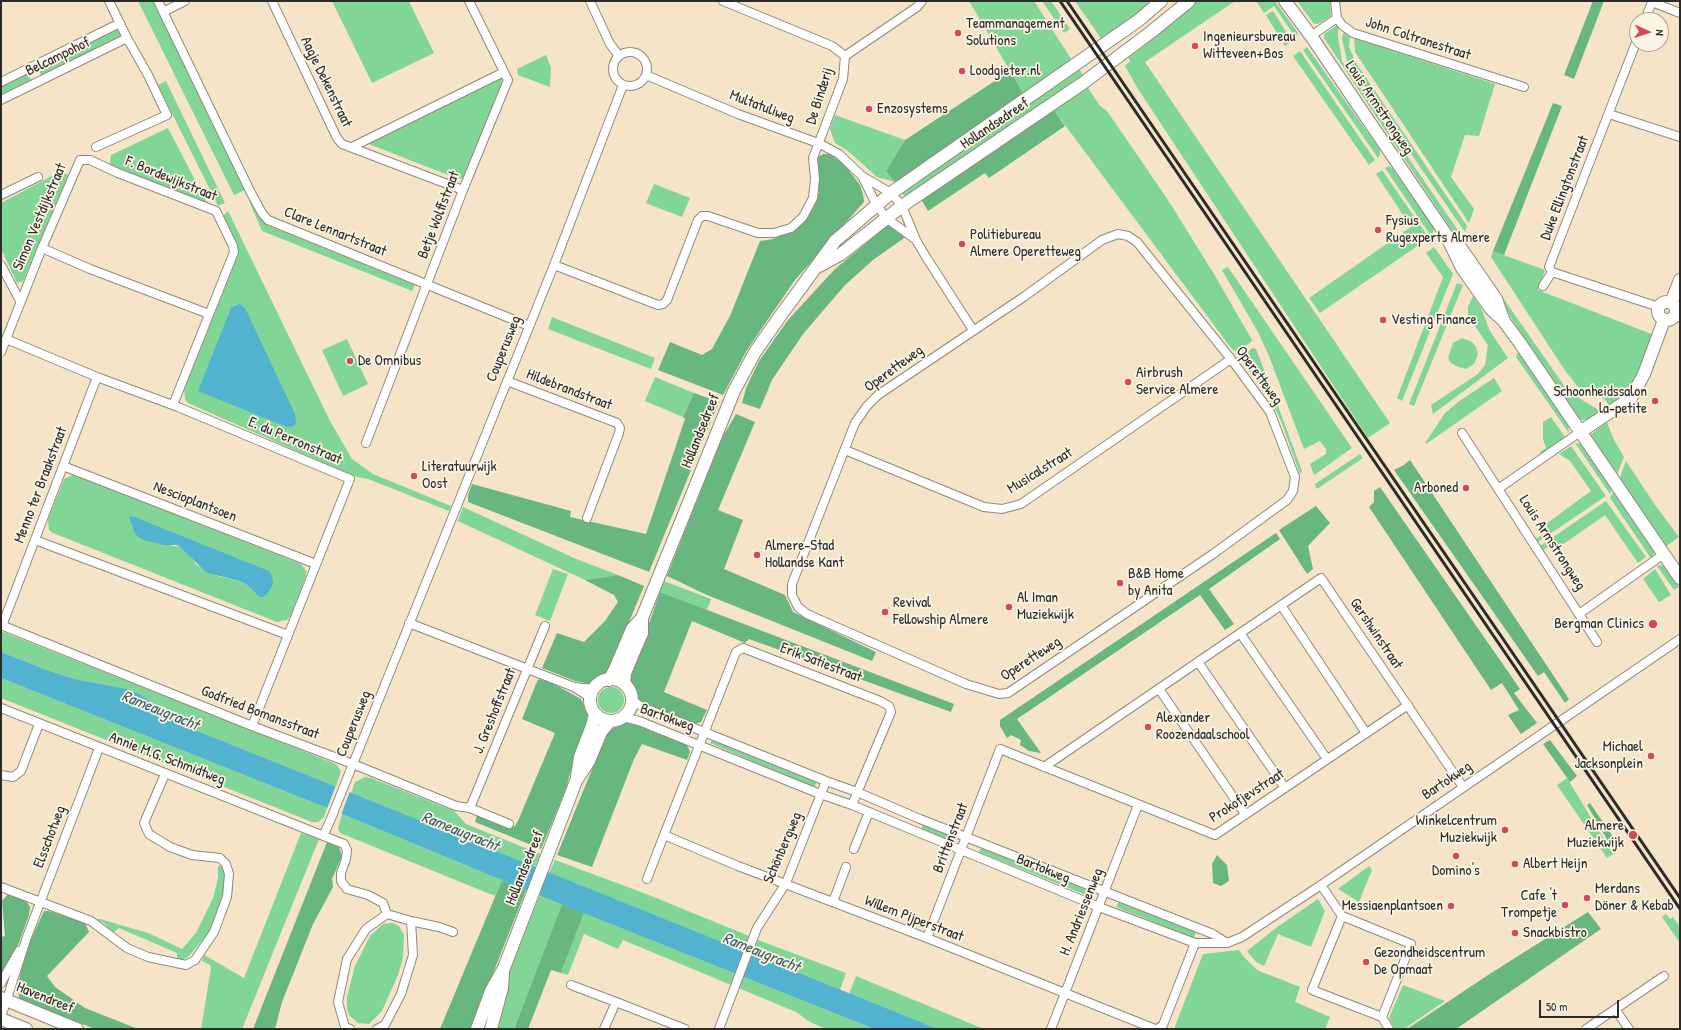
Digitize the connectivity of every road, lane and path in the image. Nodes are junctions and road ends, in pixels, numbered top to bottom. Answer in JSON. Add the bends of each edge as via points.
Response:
{"nodes":[{"id":1,"x":109,"y":1,"type":"edge"},
{"id":2,"x":158,"y":1,"type":"edge"},
{"id":3,"x":185,"y":1,"type":"edge"},
{"id":4,"x":272,"y":1,"type":"edge"},
{"id":5,"x":469,"y":1,"type":"edge"},
{"id":6,"x":590,"y":1,"type":"edge"},
{"id":7,"x":723,"y":1,"type":"edge"},
{"id":8,"x":922,"y":1,"type":"edge"},
{"id":9,"x":1161,"y":1,"type":"edge"},
{"id":10,"x":1189,"y":1,"type":"edge"},
{"id":11,"x":1285,"y":1,"type":"edge"},
{"id":12,"x":1335,"y":1,"type":"edge"},
{"id":13,"x":163,"y":12,"type":"junction"},
{"id":14,"x":1648,"y":12,"type":"edge"},
{"id":15,"x":1680,"y":13,"type":"edge"},
{"id":16,"x":1337,"y":18,"type":"junction"},
{"id":17,"x":120,"y":23,"type":"junction"},
{"id":18,"x":1311,"y":36,"type":"junction"},
{"id":19,"x":127,"y":38,"type":"junction"},
{"id":20,"x":1632,"y":52,"type":"edge"},
{"id":21,"x":619,"y":56,"type":"junction"},
{"id":22,"x":845,"y":56,"type":"junction"},
{"id":23,"x":504,"y":72,"type":"junction"},
{"id":24,"x":646,"y":75,"type":"junction"},
{"id":25,"x":1,"y":82,"type":"edge"},
{"id":26,"x":623,"y":85,"type":"junction"},
{"id":27,"x":1524,"y":88,"type":"dead end"},
{"id":28,"x":1,"y":100,"type":"edge"},
{"id":29,"x":1609,"y":114,"type":"junction"},
{"id":30,"x":1680,"y":137,"type":"edge"},
{"id":31,"x":818,"y":143,"type":"junction"},
{"id":32,"x":96,"y":147,"type":"dead end"},
{"id":33,"x":352,"y":147,"type":"junction"},
{"id":34,"x":80,"y":160,"type":"joint"},
{"id":35,"x":862,"y":176,"type":"junction"},
{"id":36,"x":38,"y":177,"type":"dead end"},
{"id":37,"x":463,"y":190,"type":"junction"},
{"id":38,"x":891,"y":193,"type":"junction"},
{"id":39,"x":1,"y":195,"type":"edge"},
{"id":40,"x":876,"y":204,"type":"junction"},
{"id":41,"x":902,"y":206,"type":"junction"},
{"id":42,"x":886,"y":218,"type":"junction"},
{"id":43,"x":916,"y":240,"type":"junction"},
{"id":44,"x":42,"y":248,"type":"junction"},
{"id":45,"x":1,"y":265,"type":"edge"},
{"id":46,"x":554,"y":265,"type":"junction"},
{"id":47,"x":815,"y":269,"type":"junction"},
{"id":48,"x":1552,"y":272,"type":"junction"},
{"id":49,"x":1680,"y":280,"type":"edge"},
{"id":50,"x":428,"y":284,"type":"junction"},
{"id":51,"x":1543,"y":286,"type":"dead end"},
{"id":52,"x":20,"y":301,"type":"junction"},
{"id":53,"x":1671,"y":303,"type":"junction"},
{"id":54,"x":1659,"y":307,"type":"junction"},
{"id":55,"x":208,"y":314,"type":"junction"},
{"id":56,"x":1678,"y":316,"type":"edge"},
{"id":57,"x":1664,"y":320,"type":"junction"},
{"id":58,"x":529,"y":326,"type":"junction"},
{"id":59,"x":974,"y":330,"type":"junction"},
{"id":60,"x":6,"y":339,"type":"junction"},
{"id":61,"x":1,"y":352,"type":"edge"},
{"id":62,"x":1231,"y":359,"type":"junction"},
{"id":63,"x":97,"y":377,"type":"junction"},
{"id":64,"x":507,"y":381,"type":"junction"},
{"id":65,"x":173,"y":405,"type":"junction"},
{"id":66,"x":1580,"y":432,"type":"junction"},
{"id":67,"x":1462,"y":433,"type":"dead end"},
{"id":68,"x":366,"y":444,"type":"dead end"},
{"id":69,"x":845,"y":450,"type":"junction"},
{"id":70,"x":63,"y":466,"type":"junction"},
{"id":71,"x":1498,"y":489,"type":"junction"},
{"id":72,"x":587,"y":518,"type":"dead end"},
{"id":73,"x":35,"y":540,"type":"junction"},
{"id":74,"x":1664,"y":554,"type":"junction"},
{"id":75,"x":316,"y":564,"type":"junction"},
{"id":76,"x":1680,"y":578,"type":"edge"},
{"id":77,"x":1281,"y":605,"type":"junction"},
{"id":78,"x":1579,"y":614,"type":"junction"},
{"id":79,"x":642,"y":618,"type":"junction"},
{"id":80,"x":409,"y":623,"type":"junction"},
{"id":81,"x":2,"y":626,"type":"edge"},
{"id":82,"x":545,"y":626,"type":"dead end"},
{"id":83,"x":1240,"y":633,"type":"junction"},
{"id":84,"x":288,"y":635,"type":"junction"},
{"id":85,"x":1680,"y":639,"type":"edge"},
{"id":86,"x":1597,"y":642,"type":"dead end"},
{"id":87,"x":1198,"y":662,"type":"junction"},
{"id":88,"x":527,"y":669,"type":"junction"},
{"id":89,"x":609,"y":680,"type":"junction"},
{"id":90,"x":624,"y":684,"type":"junction"},
{"id":91,"x":1159,"y":688,"type":"junction"},
{"id":92,"x":592,"y":693,"type":"junction"},
{"id":93,"x":632,"y":700,"type":"junction"},
{"id":94,"x":1408,"y":705,"type":"junction"},
{"id":95,"x":1,"y":708,"type":"edge"},
{"id":96,"x":595,"y":714,"type":"junction"},
{"id":97,"x":623,"y":718,"type":"junction"},
{"id":98,"x":610,"y":721,"type":"junction"},
{"id":99,"x":39,"y":724,"type":"junction"},
{"id":100,"x":252,"y":726,"type":"junction"},
{"id":101,"x":705,"y":732,"type":"junction"},
{"id":102,"x":1366,"y":733,"type":"junction"},
{"id":103,"x":700,"y":745,"type":"junction"},
{"id":104,"x":99,"y":748,"type":"junction"},
{"id":105,"x":1000,"y":750,"type":"joint"},
{"id":106,"x":1327,"y":759,"type":"junction"},
{"id":107,"x":353,"y":764,"type":"junction"},
{"id":108,"x":1044,"y":767,"type":"junction"},
{"id":109,"x":165,"y":774,"type":"junction"},
{"id":110,"x":1,"y":775,"type":"edge"},
{"id":111,"x":576,"y":781,"type":"junction"},
{"id":112,"x":826,"y":781,"type":"junction"},
{"id":113,"x":1463,"y":787,"type":"junction"},
{"id":114,"x":1284,"y":788,"type":"junction"},
{"id":115,"x":857,"y":792,"type":"junction"},
{"id":116,"x":820,"y":794,"type":"junction"},
{"id":117,"x":852,"y":805,"type":"junction"},
{"id":118,"x":1138,"y":805,"type":"junction"},
{"id":119,"x":470,"y":808,"type":"junction"},
{"id":120,"x":869,"y":812,"type":"junction"},
{"id":121,"x":1245,"y":814,"type":"junction"},
{"id":122,"x":509,"y":824,"type":"dead end"},
{"id":123,"x":664,"y":835,"type":"junction"},
{"id":124,"x":323,"y":836,"type":"junction"},
{"id":125,"x":966,"y":837,"type":"junction"},
{"id":126,"x":854,"y":849,"type":"dead end"},
{"id":127,"x":961,"y":851,"type":"junction"},
{"id":128,"x":846,"y":867,"type":"dead end"},
{"id":129,"x":647,"y":879,"type":"dead end"},
{"id":130,"x":786,"y":883,"type":"junction"},
{"id":131,"x":1321,"y":885,"type":"junction"},
{"id":132,"x":1,"y":887,"type":"edge"},
{"id":133,"x":1105,"y":892,"type":"junction"},
{"id":134,"x":832,"y":902,"type":"junction"},
{"id":135,"x":40,"y":903,"type":"junction"},
{"id":136,"x":1099,"y":906,"type":"junction"},
{"id":137,"x":387,"y":914,"type":"junction"},
{"id":138,"x":1342,"y":916,"type":"junction"},
{"id":139,"x":410,"y":920,"type":"junction"},
{"id":140,"x":452,"y":932,"type":"dead end"},
{"id":141,"x":27,"y":936,"type":"junction"},
{"id":142,"x":926,"y":938,"type":"junction"},
{"id":143,"x":1195,"y":943,"type":"junction"},
{"id":144,"x":1227,"y":944,"type":"junction"},
{"id":145,"x":504,"y":968,"type":"junction"},
{"id":146,"x":1664,"y":976,"type":"dead end"},
{"id":147,"x":1,"y":982,"type":"edge"},
{"id":148,"x":571,"y":985,"type":"dead end"},
{"id":149,"x":1064,"y":994,"type":"junction"},
{"id":150,"x":4,"y":999,"type":"edge"},
{"id":151,"x":616,"y":1002,"type":"junction"},
{"id":152,"x":1615,"y":1009,"type":"junction"},
{"id":153,"x":1382,"y":1017,"type":"junction"},
{"id":154,"x":1,"y":1018,"type":"edge"},
{"id":155,"x":26,"y":1029,"type":"edge"},
{"id":156,"x":77,"y":1029,"type":"edge"},
{"id":157,"x":350,"y":1029,"type":"edge"},
{"id":158,"x":378,"y":1029,"type":"edge"},
{"id":159,"x":477,"y":1029,"type":"edge"},
{"id":160,"x":491,"y":1029,"type":"edge"},
{"id":161,"x":604,"y":1029,"type":"edge"},
{"id":162,"x":685,"y":1029,"type":"edge"},
{"id":163,"x":719,"y":1029,"type":"edge"},
{"id":164,"x":1051,"y":1029,"type":"edge"},
{"id":165,"x":1156,"y":1029,"type":"edge"},
{"id":166,"x":1389,"y":1029,"type":"edge"},
{"id":167,"x":1586,"y":1029,"type":"edge"},
{"id":168,"x":1629,"y":1029,"type":"edge"}],
"edges":[{"from":1,"to":17,"type":"street"},
{"from":2,"to":13,"type":"street","name":"Clare Lennartstraat"},
{"from":3,"to":13,"type":"street"},
{"from":4,"to":33,"type":"street","name":"Aagje Dekenstraat","via":[[337,138],[342,144]]},
{"from":5,"to":23,"type":"street","name":"Betje Wolffstraat"},
{"from":6,"to":21,"type":"street","via":[[610,44]]},
{"from":7,"to":22,"type":"street","name":"De Binderij","via":[[832,46]]},
{"from":8,"to":22,"type":"street","name":"De Binderij"},
{"from":9,"to":38,"type":"main road","name":"Hollandsedreef","via":[[1140,20]]},
{"from":10,"to":41,"type":"main road","name":"Hollandsedreef","via":[[1083,84]]},
{"from":11,"to":18,"type":"main road","name":"Louis Armstrongweg"},
{"from":12,"to":16,"type":"street"},
{"from":13,"to":50,"type":"street","name":"Clare Lennartstraat","via":[[250,193],[268,220]]},
{"from":14,"to":15,"type":"street","via":[[1652,2]]},
{"from":16,"to":18,"type":"street"},
{"from":16,"to":27,"type":"street","name":"John Coltranestraat","via":[[1353,33]]},
{"from":17,"to":19,"type":"street"},
{"from":17,"to":25,"type":"street","name":"Belcampohof"},
{"from":18,"to":66,"type":"main road","name":"Louis Armstrongweg","via":[[1445,233],[1462,268],[1491,309],[1503,320]]},
{"from":19,"to":28,"type":"street","name":"Belcampohof"},
{"from":19,"to":32,"type":"street","via":[[148,74],[167,115]]},
{"from":20,"to":29,"type":"street"},
{"from":21,"to":24,"type":"street","via":[[627,52],[636,53],[643,58]]},
{"from":21,"to":26,"type":"street","via":[[614,63],[613,72],[616,80]]},
{"from":22,"to":31,"type":"street","name":"De Binderij","via":[[843,79]]},
{"from":23,"to":33,"type":"street"},
{"from":23,"to":37,"type":"street","name":"Betje Wolffstraat","via":[[508,80]]},
{"from":24,"to":26,"type":"street","via":[[632,86]]},
{"from":24,"to":31,"type":"street","name":"Multatuliweg","via":[[738,114]]},
{"from":26,"to":46,"type":"street","name":"Couperusweg"},
{"from":29,"to":30,"type":"street"},
{"from":29,"to":48,"type":"street","name":"Duke Ellingtonstraat","via":[[1549,267]]},
{"from":31,"to":35,"type":"street","name":"Multatuliweg","via":[[839,154]]},
{"from":31,"to":46,"type":"street","name":"De Binderij","via":[[813,158],[816,179],[813,198],[803,217],[791,228],[774,233],[758,233],[702,216],[698,220],[664,304],[658,304]]},
{"from":33,"to":37,"type":"street","name":"Aagje Dekenstraat"},
{"from":34,"to":44,"type":"street","name":"Simon Vestdijkstraat"},
{"from":34,"to":55,"type":"street","name":"F. Bordewijkstraat","via":[[90,160],[216,211],[234,246],[234,252]]},
{"from":35,"to":38,"type":"street","name":"Multatuliweg"},
{"from":35,"to":40,"type":"street","name":"Multatuliweg"},
{"from":36,"to":39,"type":"street"},
{"from":37,"to":50,"type":"street","name":"Betje Wolffstraat"},
{"from":38,"to":40,"type":"main road","name":"Hollandsedreef"},
{"from":38,"to":41,"type":"street","name":"Multatuliweg"},
{"from":40,"to":42,"type":"street","name":"Multatuliweg"},
{"from":40,"to":47,"type":"main road","name":"Hollandsedreef","via":[[835,241]]},
{"from":41,"to":42,"type":"main road","name":"Hollandsedreef"},
{"from":41,"to":43,"type":"street"},
{"from":42,"to":43,"type":"street"},
{"from":42,"to":47,"type":"main road","name":"Hollandsedreef","via":[[841,254]]},
{"from":43,"to":59,"type":"street"},
{"from":44,"to":52,"type":"street","name":"Simon Vestdijkstraat"},
{"from":44,"to":55,"type":"street"},
{"from":45,"to":52,"type":"street"},
{"from":46,"to":58,"type":"street","name":"Couperusweg"},
{"from":47,"to":79,"type":"main road","name":"Hollandsedreef","via":[[755,352],[734,391]]},
{"from":48,"to":51,"type":"street","name":"Duke Ellingtonstraat"},
{"from":48,"to":54,"type":"street"},
{"from":49,"to":53,"type":"main road"},
{"from":50,"to":58,"type":"street","name":"Clare Lennartstraat"},
{"from":50,"to":68,"type":"street","name":"Betje Wolffstraat"},
{"from":52,"to":60,"type":"street","name":"Simon Vestdijkstraat"},
{"from":53,"to":54,"type":"main road","via":[[1663,303]]},
{"from":53,"to":56,"type":"main road","via":[[1676,308]]},
{"from":54,"to":57,"type":"main road","via":[[1659,316]]},
{"from":55,"to":65,"type":"street","name":"F. Bordewijkstraat"},
{"from":56,"to":57,"type":"main road"},
{"from":57,"to":66,"type":"main road","via":[[1644,374],[1631,398]]},
{"from":58,"to":64,"type":"street","name":"Couperusweg"},
{"from":59,"to":62,"type":"street","name":"Operetteweg","via":[[1102,240],[1118,234],[1128,236],[1137,242]]},
{"from":59,"to":69,"type":"street","name":"Operetteweg","via":[[878,395],[855,423]]},
{"from":60,"to":61,"type":"street","name":"Simon Vestdijkstraat"},
{"from":60,"to":63,"type":"street","name":"E. du Perronstraat"},
{"from":62,"to":69,"type":"street","name":"Musicalstraat","via":[[1021,504],[1002,509],[984,507]]},
{"from":62,"to":69,"type":"street","name":"Operetteweg","via":[[1270,412],[1296,477],[1287,500],[1213,554],[1008,693],[999,694],[966,684],[807,614],[798,607],[792,595],[792,584]]},
{"from":63,"to":65,"type":"street","name":"E. du Perronstraat"},
{"from":63,"to":70,"type":"street","name":"Menno ter Braakstraat"},
{"from":64,"to":72,"type":"street","name":"Hildebrandstraat","via":[[617,423],[620,428]]},
{"from":64,"to":80,"type":"street","name":"Couperusweg"},
{"from":65,"to":75,"type":"street","name":"E. du Perronstraat","via":[[350,479]]},
{"from":66,"to":71,"type":"street","name":"Louis Armstrongweg"},
{"from":66,"to":74,"type":"main road","name":"Louis Armstrongweg"},
{"from":67,"to":71,"type":"street","name":"Louis Armstrongweg"},
{"from":70,"to":73,"type":"street","name":"Menno ter Braakstraat"},
{"from":70,"to":75,"type":"street","name":"Nescioplantsoen"},
{"from":71,"to":78,"type":"street","name":"Louis Armstrongweg"},
{"from":73,"to":81,"type":"street","name":"Menno ter Braakstraat"},
{"from":73,"to":84,"type":"street"},
{"from":74,"to":76,"type":"main road","name":"Louis Armstrongweg"},
{"from":74,"to":78,"type":"street","name":"Louis Armstrongweg"},
{"from":75,"to":84,"type":"street","name":"E. du Perronstraat"},
{"from":77,"to":83,"type":"street","name":"Gershwinstraat"},
{"from":77,"to":94,"type":"street","name":"Gershwinstraat","via":[[1321,578]]},
{"from":77,"to":102,"type":"street"},
{"from":78,"to":86,"type":"street","name":"Louis Armstrongweg"},
{"from":79,"to":89,"type":"main road","name":"Hollandsedreef","via":[[632,629]]},
{"from":79,"to":90,"type":"main road","name":"Hollandsedreef","via":[[642,633]]},
{"from":80,"to":88,"type":"street"},
{"from":80,"to":107,"type":"street","name":"Couperusweg"},
{"from":81,"to":100,"type":"street","name":"Godfried Bomansstraat"},
{"from":82,"to":88,"type":"street","name":"J. Greshoffstraat"},
{"from":83,"to":87,"type":"street","name":"Gershwinstraat"},
{"from":83,"to":106,"type":"street"},
{"from":84,"to":100,"type":"street","name":"E. du Perronstraat"},
{"from":85,"to":113,"type":"street","name":"Bartokweg"},
{"from":87,"to":91,"type":"street","name":"Gershwinstraat"},
{"from":87,"to":114,"type":"street"},
{"from":88,"to":92,"type":"street"},
{"from":88,"to":119,"type":"street","name":"J. Greshoffstraat"},
{"from":89,"to":90,"type":"main road"},
{"from":89,"to":92,"type":"main road","via":[[599,683]]},
{"from":90,"to":93,"type":"main road"},
{"from":91,"to":108,"type":"street","name":"Gershwinstraat"},
{"from":91,"to":121,"type":"street"},
{"from":92,"to":96,"type":"main road","via":[[592,708]]},
{"from":93,"to":97,"type":"main road","via":[[630,710]]},
{"from":93,"to":101,"type":"street","name":"Bartokweg","via":[[642,707]]},
{"from":94,"to":102,"type":"street","name":"Prokofjevstraat"},
{"from":94,"to":113,"type":"street","name":"Gershwinstraat"},
{"from":95,"to":99,"type":"street","name":"Annie M.G. Schmidtweg"},
{"from":96,"to":98,"type":"main road","via":[[603,720]]},
{"from":96,"to":111,"type":"main road","name":"Hollandsedreef","via":[[580,757]]},
{"from":97,"to":98,"type":"main road"},
{"from":97,"to":103,"type":"street","name":"Bartokweg","via":[[639,721]]},
{"from":98,"to":111,"type":"main road","name":"Hollandsedreef","via":[[601,732],[589,761]]},
{"from":99,"to":104,"type":"street","name":"Annie M.G. Schmidtweg"},
{"from":99,"to":110,"type":"street","via":[[21,771],[13,777]]},
{"from":100,"to":107,"type":"street","name":"Godfried Bomansstraat"},
{"from":101,"to":103,"type":"street","name":"Bartokweg"},
{"from":101,"to":112,"type":"street","name":"Bartokweg"},
{"from":101,"to":115,"type":"street","name":"Erik Satiestraat","via":[[736,652],[743,648],[880,700],[888,706],[890,712]]},
{"from":102,"to":106,"type":"street","name":"Prokofjevstraat"},
{"from":103,"to":116,"type":"street","name":"Bartokweg"},
{"from":103,"to":123,"type":"street"},
{"from":104,"to":109,"type":"street","name":"Annie M.G. Schmidtweg"},
{"from":104,"to":135,"type":"street","name":"Elsschotweg"},
{"from":105,"to":108,"type":"street","name":"Prokofjevstraat"},
{"from":105,"to":125,"type":"street","name":"Brittenstraat"},
{"from":106,"to":114,"type":"street","name":"Prokofjevstraat"},
{"from":107,"to":119,"type":"street","name":"Godfried Bomansstraat","via":[[456,806]]},
{"from":107,"to":124,"type":"street","name":"Couperusweg"},
{"from":108,"to":118,"type":"street","name":"Prokofjevstraat"},
{"from":109,"to":124,"type":"street","name":"Annie M.G. Schmidtweg"},
{"from":109,"to":135,"type":"street","via":[[144,823],[149,834],[170,847],[192,855],[220,858],[226,864],[229,874],[227,897],[214,932],[195,960],[186,965],[148,957],[127,948],[91,921]]},
{"from":111,"to":145,"type":"main road","name":"Hollandsedreef"},
{"from":112,"to":115,"type":"street","name":"Bartokweg"},
{"from":112,"to":116,"type":"street","name":"Schönbergweg"},
{"from":113,"to":131,"type":"street","name":"Bartokweg"},
{"from":114,"to":121,"type":"street","name":"Prokofjevstraat"},
{"from":115,"to":117,"type":"street"},
{"from":115,"to":125,"type":"street","name":"Bartokweg"},
{"from":116,"to":117,"type":"street","name":"Bartokweg"},
{"from":116,"to":130,"type":"street","name":"Schönbergweg"},
{"from":117,"to":120,"type":"street","name":"Bartokweg"},
{"from":118,"to":121,"type":"street","name":"Prokofjevstraat","via":[[1214,835]]},
{"from":118,"to":133,"type":"street","name":"H. Andriessenweg"},
{"from":119,"to":122,"type":"street","name":"Godfried Bomansstraat"},
{"from":120,"to":126,"type":"street"},
{"from":120,"to":127,"type":"street","name":"Bartokweg"},
{"from":123,"to":129,"type":"street"},
{"from":123,"to":130,"type":"street","name":"Willem Pijperstraat"},
{"from":124,"to":137,"type":"street","name":"Annie M.G. Schmidtweg","via":[[344,844],[346,859],[340,877],[347,889],[368,895],[383,904]]},
{"from":125,"to":127,"type":"street","name":"Brittenstraat"},
{"from":125,"to":133,"type":"street","name":"Bartokweg"},
{"from":127,"to":136,"type":"street","name":"Bartokweg"},
{"from":127,"to":142,"type":"street","name":"Brittenstraat"},
{"from":128,"to":134,"type":"street"},
{"from":130,"to":134,"type":"street","name":"Willem Pijperstraat"},
{"from":130,"to":163,"type":"street","name":"Schönbergweg","via":[[757,928]]},
{"from":131,"to":138,"type":"street"},
{"from":131,"to":144,"type":"street","name":"Bartokweg","via":[[1242,937]]},
{"from":132,"to":135,"type":"street"},
{"from":133,"to":136,"type":"street","name":"H. Andriessenweg"},
{"from":133,"to":144,"type":"street","name":"Bartokweg","via":[[1213,934]]},
{"from":134,"to":142,"type":"street","name":"Willem Pijperstraat"},
{"from":135,"to":141,"type":"street","name":"Elsschotweg"},
{"from":136,"to":143,"type":"street","name":"Bartokweg"},
{"from":136,"to":149,"type":"street","name":"H. Andriessenweg"},
{"from":137,"to":139,"type":"street"},
{"from":137,"to":157,"type":"street","via":[[366,929],[347,959],[338,1002],[345,1027]]},
{"from":138,"to":153,"type":"street","via":[[1411,944]]},
{"from":138,"to":153,"type":"street","via":[[1312,990]]},
{"from":139,"to":140,"type":"street"},
{"from":139,"to":158,"type":"street","via":[[413,955],[411,962],[401,994],[385,1025]]},
{"from":141,"to":147,"type":"street","name":"Elsschotweg"},
{"from":141,"to":150,"type":"street","name":"Elsschotweg"},
{"from":142,"to":149,"type":"street","name":"Willem Pijperstraat"},
{"from":143,"to":144,"type":"street","name":"Bartokweg"},
{"from":143,"to":165,"type":"street","name":"Willem Pijperstraat","via":[[1163,1025]]},
{"from":145,"to":159,"type":"main road","name":"Hollandsedreef","via":[[491,991]]},
{"from":145,"to":160,"type":"main road","name":"Hollandsedreef","via":[[502,988]]},
{"from":146,"to":152,"type":"street"},
{"from":148,"to":151,"type":"street"},
{"from":149,"to":164,"type":"street","name":"H. Andriessenweg"},
{"from":149,"to":165,"type":"street","name":"Willem Pijperstraat"},
{"from":150,"to":154,"type":"street","name":"Elsschotweg"},
{"from":150,"to":156,"type":"main road","name":"Havendreef"},
{"from":151,"to":161,"type":"street"},
{"from":151,"to":162,"type":"street"},
{"from":152,"to":167,"type":"street"},
{"from":152,"to":168,"type":"street"},
{"from":153,"to":166,"type":"street"},
{"from":154,"to":155,"type":"main road"}]}
